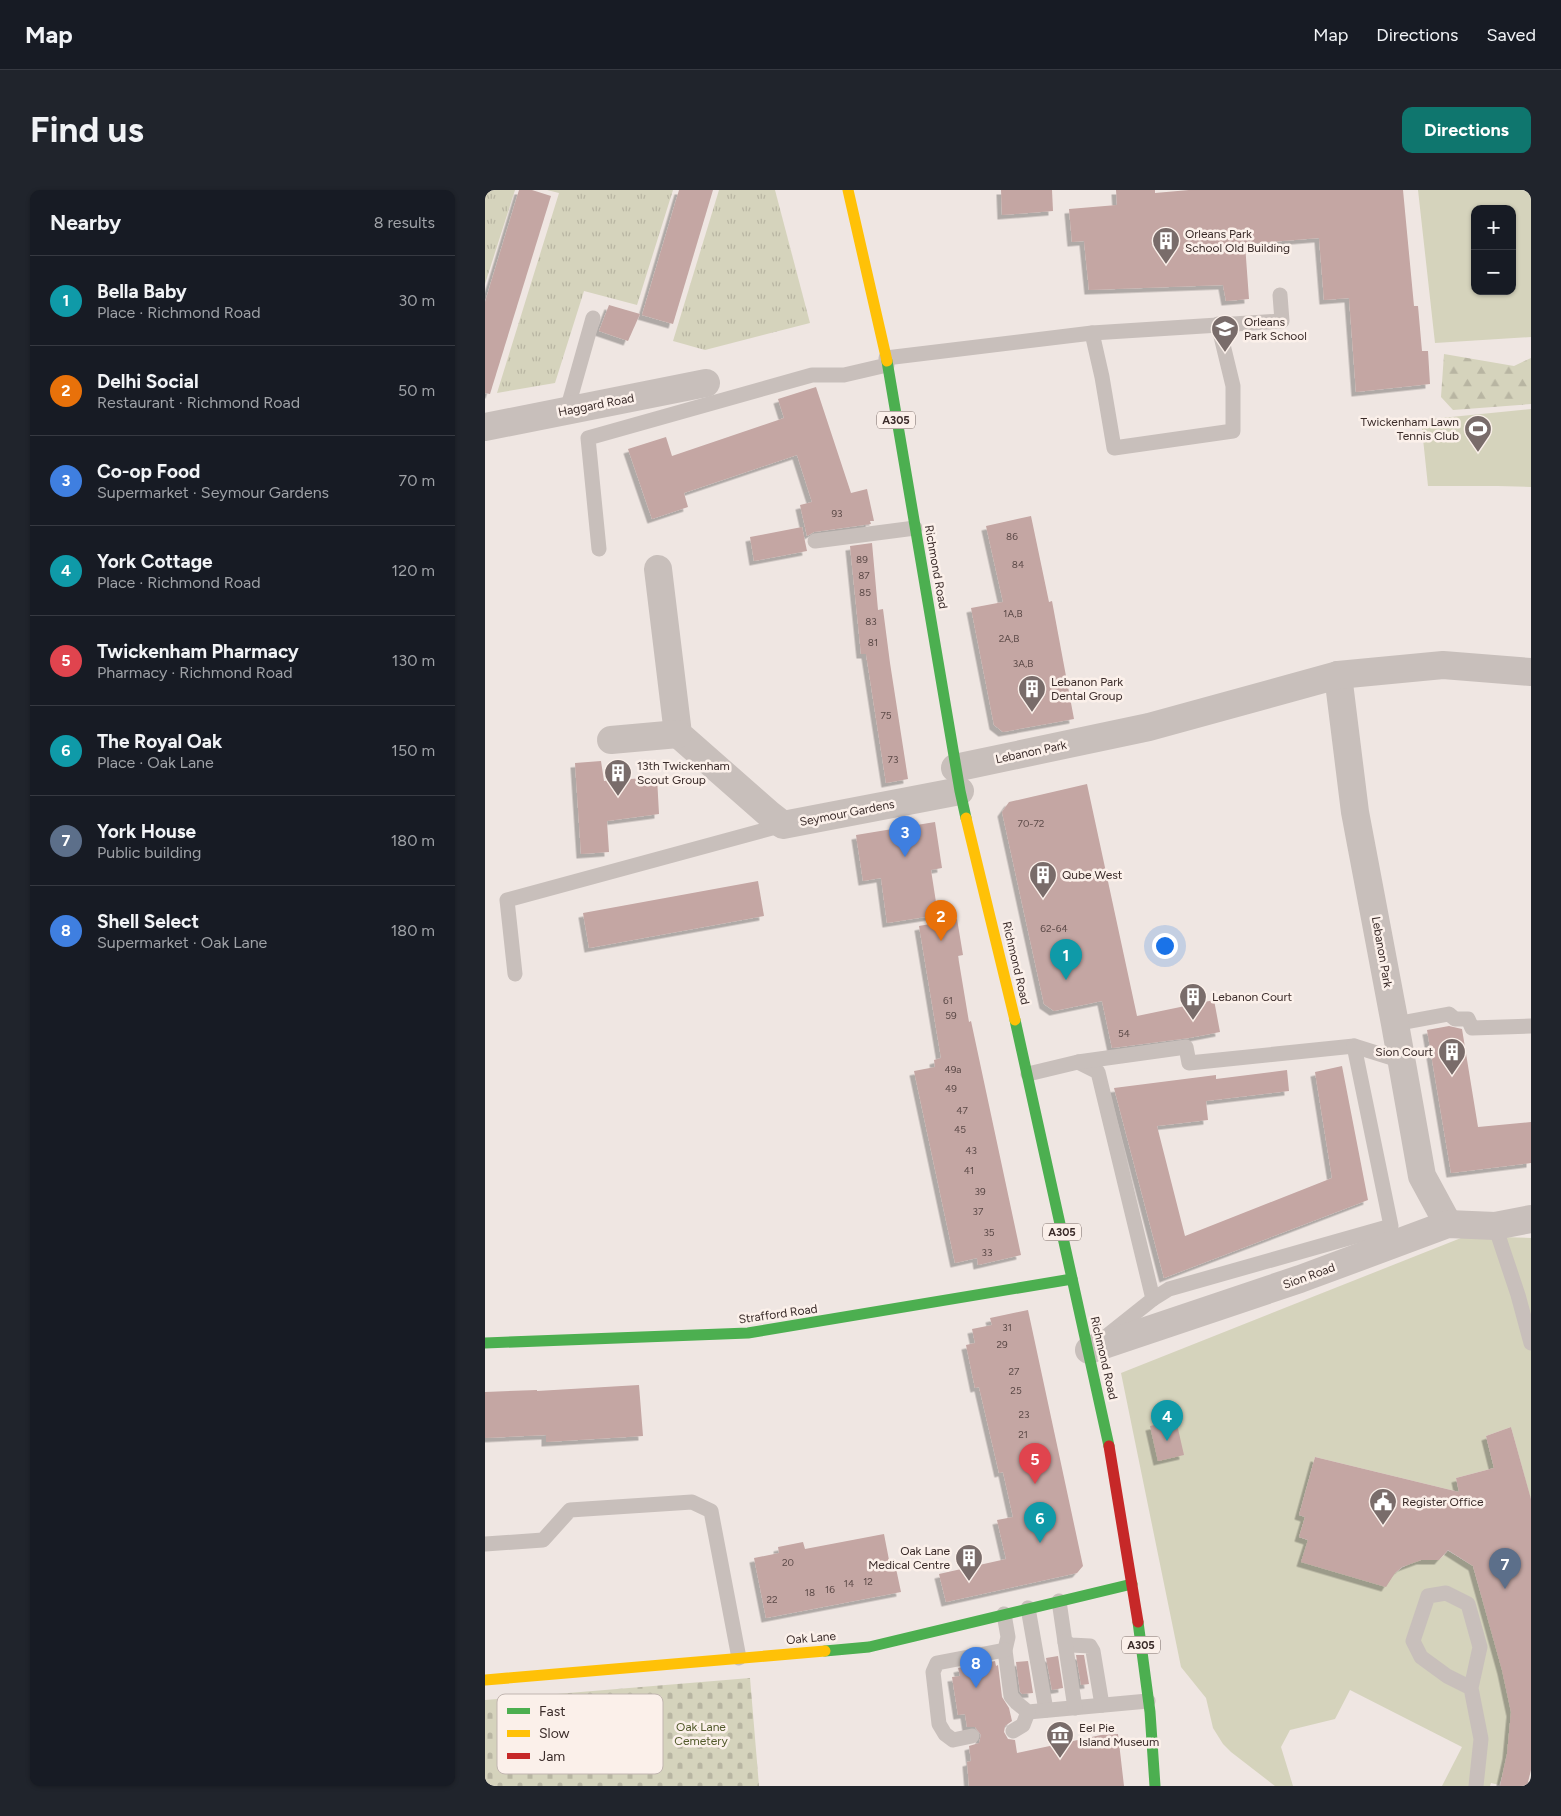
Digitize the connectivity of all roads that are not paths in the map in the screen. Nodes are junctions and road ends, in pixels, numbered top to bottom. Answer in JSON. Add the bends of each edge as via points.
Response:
{"nodes":[{"id":1,"x":848,"y":190,"type":"edge"},
{"id":2,"x":1280,"y":295,"type":"dead end"},
{"id":3,"x":593,"y":318,"type":"dead end"},
{"id":4,"x":1218,"y":324,"type":"junction"},
{"id":5,"x":1092,"y":333,"type":"junction"},
{"id":6,"x":886,"y":362,"type":"junction"},
{"id":7,"x":706,"y":383,"type":"dead end"},
{"id":8,"x":567,"y":410,"type":"junction"},
{"id":9,"x":485,"y":427,"type":"edge"},
{"id":10,"x":915,"y":528,"type":"junction"},
{"id":11,"x":815,"y":541,"type":"dead end"},
{"id":12,"x":599,"y":549,"type":"dead end"},
{"id":13,"x":658,"y":569,"type":"dead end"},
{"id":14,"x":1531,"y":672,"type":"edge"},
{"id":15,"x":1338,"y":675,"type":"junction"},
{"id":16,"x":678,"y":734,"type":"junction"},
{"id":17,"x":611,"y":740,"type":"dead end"},
{"id":18,"x":957,"y":779,"type":"junction"},
{"id":19,"x":783,"y":825,"type":"junction"},
{"id":20,"x":515,"y":974,"type":"dead end"},
{"id":21,"x":1395,"y":1024,"type":"junction"},
{"id":22,"x":1531,"y":1026,"type":"edge"},
{"id":23,"x":1354,"y":1046,"type":"junction"},
{"id":24,"x":1078,"y":1062,"type":"junction"},
{"id":25,"x":1402,"y":1062,"type":"junction"},
{"id":26,"x":1028,"y":1074,"type":"junction"},
{"id":27,"x":1531,"y":1219,"type":"edge"},
{"id":28,"x":1448,"y":1224,"type":"junction"},
{"id":29,"x":1391,"y":1226,"type":"junction"},
{"id":30,"x":1495,"y":1226,"type":"junction"},
{"id":31,"x":1073,"y":1279,"type":"junction"},
{"id":32,"x":1153,"y":1299,"type":"junction"},
{"id":33,"x":485,"y":1343,"type":"edge"},
{"id":34,"x":1531,"y":1343,"type":"edge"},
{"id":35,"x":1089,"y":1350,"type":"junction"},
{"id":36,"x":485,"y":1544,"type":"edge"},
{"id":37,"x":1132,"y":1584,"type":"junction"},
{"id":38,"x":1059,"y":1601,"type":"junction"},
{"id":39,"x":1028,"y":1608,"type":"junction"},
{"id":40,"x":1004,"y":1614,"type":"junction"},
{"id":41,"x":1065,"y":1642,"type":"junction"},
{"id":42,"x":1005,"y":1650,"type":"junction"},
{"id":43,"x":739,"y":1658,"type":"junction"},
{"id":44,"x":485,"y":1680,"type":"edge"},
{"id":45,"x":1471,"y":1688,"type":"junction"},
{"id":46,"x":1148,"y":1701,"type":"junction"},
{"id":47,"x":1102,"y":1705,"type":"junction"},
{"id":48,"x":1075,"y":1708,"type":"junction"},
{"id":49,"x":1046,"y":1710,"type":"junction"},
{"id":50,"x":1028,"y":1712,"type":"junction"},
{"id":51,"x":1013,"y":1731,"type":"dead end"},
{"id":52,"x":972,"y":1736,"type":"dead end"},
{"id":53,"x":1155,"y":1786,"type":"edge"},
{"id":54,"x":1476,"y":1786,"type":"edge"}],
"edges":[{"from":1,"to":6,"type":"main road","name":"Richmond Road","number":"A305"},
{"from":2,"to":4,"type":"lane","via":[[1282,321]]},
{"from":3,"to":8,"type":"lane"},
{"from":4,"to":5,"type":"lane"},
{"from":4,"to":5,"type":"lane","via":[[1233,386],[1233,431],[1114,448]]},
{"from":5,"to":6,"type":"lane"},
{"from":6,"to":10,"type":"main road","name":"Richmond Road","number":"A305"},
{"from":6,"to":12,"type":"lane","via":[[844,375],[812,375],[588,438]]},
{"from":7,"to":8,"type":"street","name":"Haggard Road"},
{"from":8,"to":9,"type":"street","name":"Haggard Road"},
{"from":10,"to":11,"type":"lane"},
{"from":10,"to":18,"type":"main road","name":"Richmond Road","number":"A305"},
{"from":13,"to":16,"type":"street"},
{"from":14,"to":15,"type":"street","name":"Lebanon Park","via":[[1443,665]]},
{"from":15,"to":18,"type":"street","name":"Lebanon Park"},
{"from":15,"to":21,"type":"street","name":"Lebanon Park","via":[[1355,812]]},
{"from":16,"to":17,"type":"street"},
{"from":16,"to":19,"type":"street","name":"Seymour Gardens"},
{"from":18,"to":19,"type":"street","name":"Seymour Gardens"},
{"from":18,"to":26,"type":"main road","name":"Richmond Road","number":"A305"},
{"from":19,"to":20,"type":"lane","via":[[507,900]]},
{"from":21,"to":22,"type":"lane","via":[[1449,1014],[1468,1019],[1472,1028]]},
{"from":21,"to":25,"type":"street","name":"Lebanon Park"},
{"from":23,"to":24,"type":"lane","via":[[1189,1063],[1186,1047]]},
{"from":23,"to":25,"type":"lane"},
{"from":23,"to":29,"type":"lane"},
{"from":24,"to":26,"type":"lane"},
{"from":24,"to":32,"type":"lane","via":[[1098,1072]]},
{"from":25,"to":28,"type":"street","name":"Lebanon Park","via":[[1422,1176]]},
{"from":26,"to":31,"type":"main road","name":"Richmond Road","number":"A305"},
{"from":27,"to":30,"type":"street","name":"Sion Road"},
{"from":28,"to":29,"type":"lane"},
{"from":28,"to":30,"type":"street","name":"Sion Road"},
{"from":28,"to":35,"type":"street","name":"Sion Road","via":[[1300,1279]]},
{"from":29,"to":32,"type":"lane","via":[[1169,1289]]},
{"from":30,"to":34,"type":"lane"},
{"from":31,"to":33,"type":"main road","name":"Strafford Road","via":[[748,1334]]},
{"from":31,"to":35,"type":"main road","name":"Richmond Road","number":"A305"},
{"from":32,"to":35,"type":"lane"},
{"from":35,"to":37,"type":"main road","name":"Richmond Road","number":"A305","via":[[1113,1462]]},
{"from":36,"to":43,"type":"lane","via":[[543,1540],[570,1510],[691,1502],[711,1512]]},
{"from":37,"to":38,"type":"main road","name":"Oak Lane"},
{"from":37,"to":46,"type":"main road","name":"Richmond Road","number":"A305"},
{"from":38,"to":39,"type":"main road","name":"Oak Lane"},
{"from":38,"to":41,"type":"lane"},
{"from":39,"to":40,"type":"main road","name":"Oak Lane"},
{"from":39,"to":49,"type":"lane"},
{"from":40,"to":42,"type":"lane","via":[[1008,1637]]},
{"from":40,"to":43,"type":"main road","name":"Oak Lane","via":[[869,1647]]},
{"from":41,"to":47,"type":"lane","via":[[1090,1646],[1093,1651]]},
{"from":41,"to":48,"type":"lane"},
{"from":42,"to":50,"type":"lane","via":[[1011,1696]]},
{"from":42,"to":52,"type":"lane","via":[[937,1663],[933,1672],[939,1724],[945,1734],[953,1740]]},
{"from":43,"to":44,"type":"main road","name":"Oak Lane"},
{"from":45,"to":45,"type":"lane","via":[[1480,1647],[1468,1604],[1446,1593],[1428,1596],[1413,1641],[1421,1657]]},
{"from":45,"to":54,"type":"lane","via":[[1481,1739]]},
{"from":46,"to":47,"type":"lane"},
{"from":46,"to":53,"type":"main road","name":"Richmond Road","number":"A305"},
{"from":47,"to":48,"type":"lane"},
{"from":48,"to":49,"type":"lane"},
{"from":49,"to":50,"type":"lane"},
{"from":50,"to":51,"type":"lane","via":[[1023,1726]]}]}
